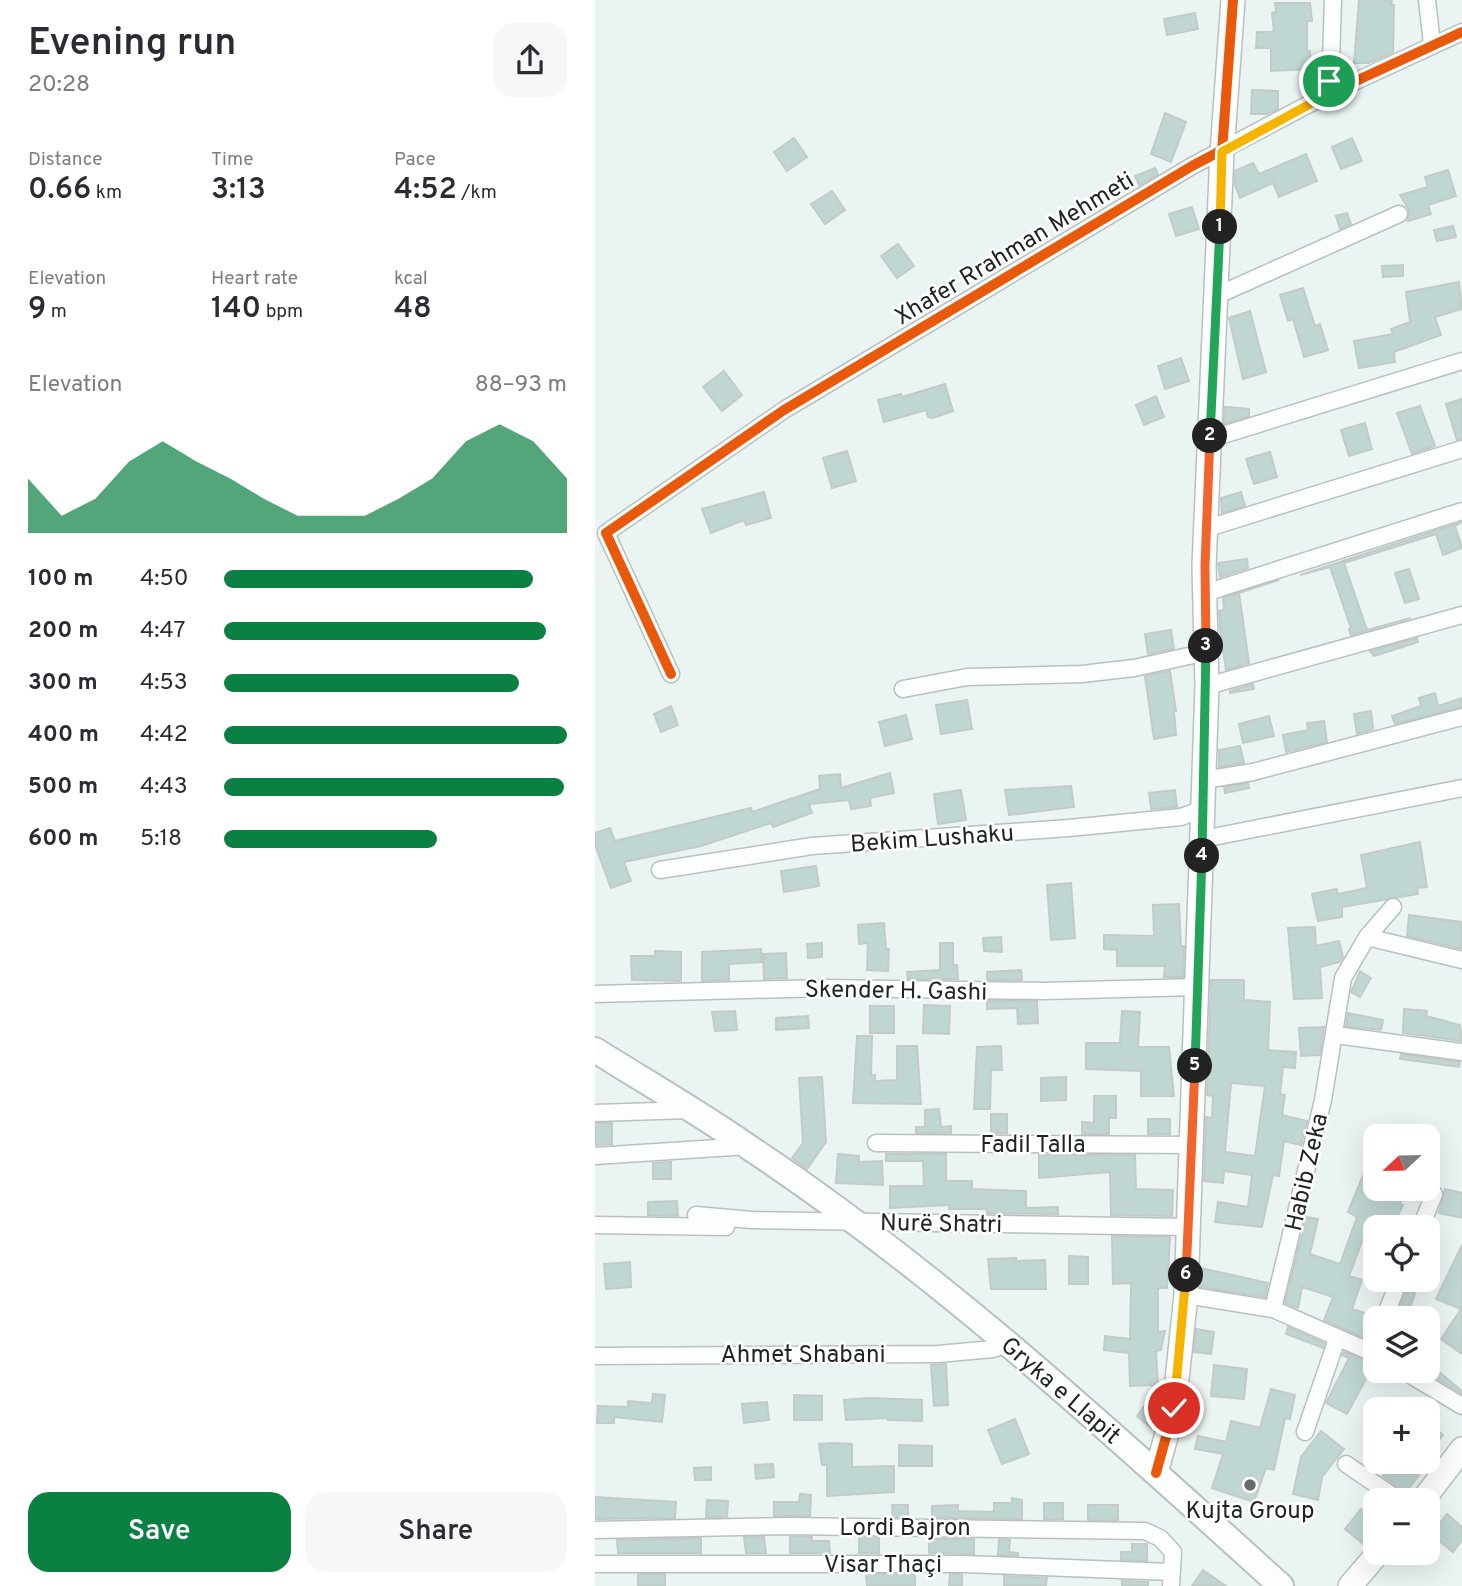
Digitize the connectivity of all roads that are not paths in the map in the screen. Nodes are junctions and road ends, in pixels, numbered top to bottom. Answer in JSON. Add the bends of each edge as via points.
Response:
{"nodes":[{"id":1,"x":1233,"y":0,"type":"edge"},
{"id":2,"x":1333,"y":0,"type":"edge"},
{"id":3,"x":1427,"y":0,"type":"edge"},
{"id":4,"x":1462,"y":33,"type":"edge"},
{"id":5,"x":1432,"y":44,"type":"junction"},
{"id":6,"x":1330,"y":87,"type":"junction"},
{"id":7,"x":1222,"y":152,"type":"junction"},
{"id":8,"x":1399,"y":214,"type":"dead end"},
{"id":9,"x":1218,"y":295,"type":"junction"},
{"id":10,"x":1462,"y":361,"type":"edge"},
{"id":11,"x":1210,"y":439,"type":"junction"},
{"id":12,"x":1462,"y":449,"type":"edge"},
{"id":13,"x":1462,"y":511,"type":"edge"},
{"id":14,"x":1208,"y":528,"type":"junction"},
{"id":15,"x":1205,"y":593,"type":"junction"},
{"id":16,"x":1462,"y":615,"type":"edge"},
{"id":17,"x":1207,"y":652,"type":"junction"},
{"id":18,"x":671,"y":674,"type":"dead end"},
{"id":19,"x":1207,"y":686,"type":"junction"},
{"id":20,"x":903,"y":689,"type":"dead end"},
{"id":21,"x":1462,"y":717,"type":"edge"},
{"id":22,"x":1204,"y":780,"type":"junction"},
{"id":23,"x":1462,"y":788,"type":"edge"},
{"id":24,"x":1203,"y":809,"type":"junction"},
{"id":25,"x":1203,"y":839,"type":"junction"},
{"id":26,"x":660,"y":870,"type":"dead end"},
{"id":27,"x":1393,"y":907,"type":"dead end"},
{"id":28,"x":1367,"y":937,"type":"junction"},
{"id":29,"x":1462,"y":960,"type":"edge"},
{"id":30,"x":1198,"y":987,"type":"junction"},
{"id":31,"x":595,"y":994,"type":"edge"},
{"id":32,"x":1336,"y":1035,"type":"junction"},
{"id":33,"x":595,"y":1050,"type":"edge"},
{"id":34,"x":1462,"y":1052,"type":"edge"},
{"id":35,"x":689,"y":1110,"type":"junction"},
{"id":36,"x":595,"y":1113,"type":"edge"},
{"id":37,"x":876,"y":1143,"type":"dead end"},
{"id":38,"x":1191,"y":1145,"type":"junction"},
{"id":39,"x":748,"y":1146,"type":"junction"},
{"id":40,"x":595,"y":1156,"type":"edge"},
{"id":41,"x":696,"y":1215,"type":"dead end"},
{"id":42,"x":595,"y":1225,"type":"edge"},
{"id":43,"x":858,"y":1226,"type":"junction"},
{"id":44,"x":1187,"y":1227,"type":"junction"},
{"id":45,"x":1186,"y":1295,"type":"junction"},
{"id":46,"x":1273,"y":1309,"type":"junction"},
{"id":47,"x":1337,"y":1339,"type":"junction"},
{"id":48,"x":1008,"y":1344,"type":"junction"},
{"id":49,"x":1363,"y":1346,"type":"edge"},
{"id":50,"x":595,"y":1360,"type":"edge"},
{"id":51,"x":1424,"y":1383,"type":"edge"},
{"id":52,"x":1462,"y":1406,"type":"edge"},
{"id":53,"x":1305,"y":1432,"type":"dead end"},
{"id":54,"x":1462,"y":1449,"type":"edge"},
{"id":55,"x":1346,"y":1464,"type":"dead end"},
{"id":56,"x":1156,"y":1474,"type":"junction"},
{"id":57,"x":1381,"y":1488,"type":"edge"},
{"id":58,"x":1432,"y":1488,"type":"edge"},
{"id":59,"x":595,"y":1530,"type":"edge"},
{"id":60,"x":595,"y":1564,"type":"edge"},
{"id":61,"x":1368,"y":1565,"type":"edge"},
{"id":62,"x":1172,"y":1579,"type":"edge"},
{"id":63,"x":1281,"y":1586,"type":"edge"},
{"id":64,"x":1350,"y":1586,"type":"edge"}],
"edges":[{"from":1,"to":7,"type":"street"},
{"from":2,"to":6,"type":"street"},
{"from":3,"to":5,"type":"street"},
{"from":4,"to":5,"type":"street","name":"Xhafer Rrahman Mehmeti"},
{"from":5,"to":6,"type":"street","name":"Xhafer Rrahman Mehmeti","via":[[1399,63]]},
{"from":6,"to":7,"type":"street","name":"Xhafer Rrahman Mehmeti"},
{"from":7,"to":9,"type":"street"},
{"from":7,"to":18,"type":"street","name":"Xhafer Rrahman Mehmeti","via":[[784,410],[606,534]]},
{"from":8,"to":9,"type":"street"},
{"from":9,"to":11,"type":"street"},
{"from":10,"to":11,"type":"street"},
{"from":11,"to":14,"type":"street"},
{"from":12,"to":14,"type":"street"},
{"from":13,"to":15,"type":"street"},
{"from":14,"to":15,"type":"street"},
{"from":15,"to":17,"type":"street"},
{"from":16,"to":19,"type":"street"},
{"from":17,"to":19,"type":"street"},
{"from":17,"to":20,"type":"street","via":[[1134,668],[967,677]]},
{"from":19,"to":22,"type":"street"},
{"from":21,"to":22,"type":"street","via":[[1253,772]]},
{"from":22,"to":24,"type":"street"},
{"from":23,"to":25,"type":"street"},
{"from":24,"to":25,"type":"street"},
{"from":24,"to":26,"type":"street","name":"Bekim Lushaku","via":[[1181,817],[1069,828],[812,846]]},
{"from":25,"to":30,"type":"street"},
{"from":27,"to":28,"type":"street","name":"Habib Zeka"},
{"from":28,"to":29,"type":"street"},
{"from":28,"to":32,"type":"street","name":"Habib Zeka","via":[[1343,978],[1335,1014]]},
{"from":30,"to":31,"type":"street","name":"Skender H. Gashi"},
{"from":30,"to":38,"type":"street"},
{"from":32,"to":34,"type":"street"},
{"from":32,"to":46,"type":"street","name":"Habib Zeka"},
{"from":33,"to":35,"type":"main road","name":"Gryka e Llapit"},
{"from":35,"to":36,"type":"street"},
{"from":35,"to":39,"type":"main road","name":"Gryka e Llapit"},
{"from":37,"to":38,"type":"street","name":"Fadil Talla"},
{"from":38,"to":44,"type":"street"},
{"from":39,"to":40,"type":"street"},
{"from":39,"to":43,"type":"main road","name":"Gryka e Llapit"},
{"from":41,"to":43,"type":"street","name":"Nurë Shatri"},
{"from":42,"to":43,"type":"street"},
{"from":43,"to":44,"type":"street","name":"Nurë Shatri"},
{"from":43,"to":48,"type":"main road","name":"Gryka e Llapit"},
{"from":44,"to":45,"type":"street"},
{"from":45,"to":46,"type":"street"},
{"from":45,"to":56,"type":"street","via":[[1174,1408]]},
{"from":46,"to":47,"type":"street"},
{"from":47,"to":49,"type":"street"},
{"from":47,"to":53,"type":"street"},
{"from":48,"to":50,"type":"street","name":"Ahmet Shabani","via":[[938,1354]]},
{"from":48,"to":56,"type":"main road","name":"Gryka e Llapit"},
{"from":51,"to":52,"type":"street"},
{"from":54,"to":58,"type":"street"},
{"from":55,"to":57,"type":"street"},
{"from":56,"to":63,"type":"main road","name":"Gryka e Llapit"},
{"from":59,"to":62,"type":"street","name":"Lordi Bajron","via":[[787,1526],[1145,1531],[1173,1552]]},
{"from":60,"to":62,"type":"street","name":"Visar Thaçi","via":[[978,1564]]},
{"from":61,"to":64,"type":"street"}]}
